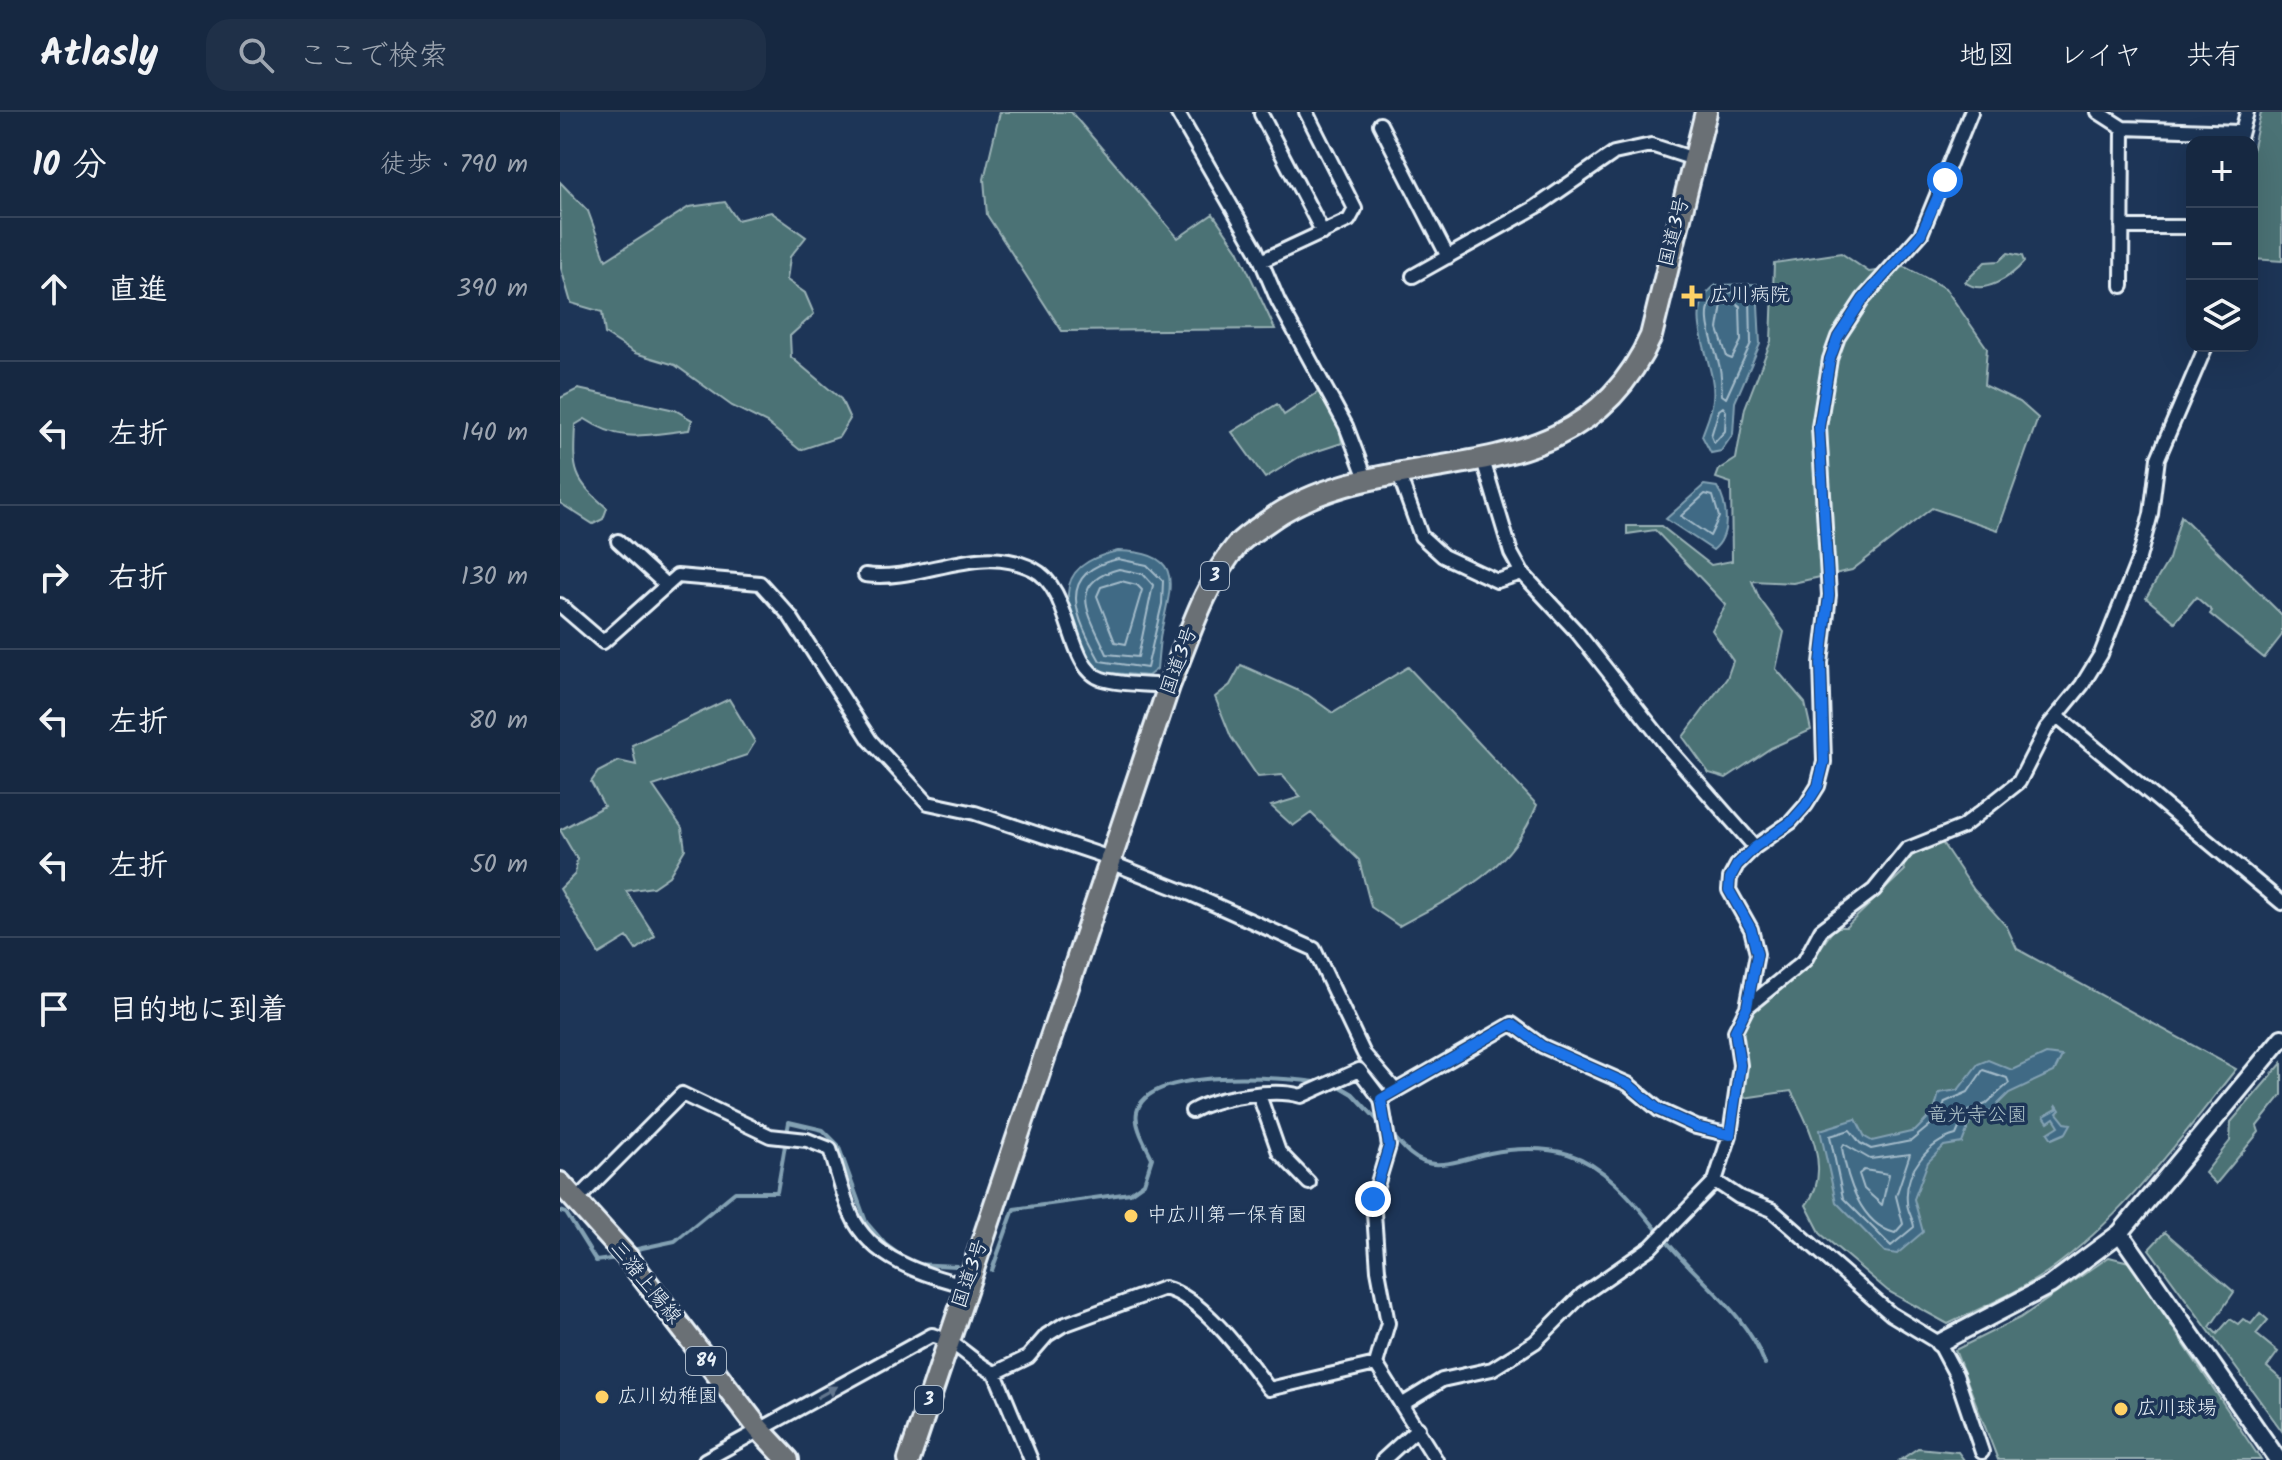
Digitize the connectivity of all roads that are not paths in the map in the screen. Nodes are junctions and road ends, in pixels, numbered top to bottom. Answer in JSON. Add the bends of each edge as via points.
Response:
{"nodes":[{"id":1,"x":1177,"y":112,"type":"edge"},
{"id":2,"x":1306,"y":112,"type":"edge"},
{"id":3,"x":1706,"y":112,"type":"edge"},
{"id":4,"x":1971,"y":112,"type":"edge"},
{"id":5,"x":2098,"y":112,"type":"edge"},
{"id":6,"x":2247,"y":112,"type":"edge"},
{"id":7,"x":1261,"y":114,"type":"edge"},
{"id":8,"x":1380,"y":124,"type":"dead end"},
{"id":9,"x":2123,"y":128,"type":"junction"},
{"id":10,"x":2227,"y":136,"type":"edge"},
{"id":11,"x":2240,"y":136,"type":"edge"},
{"id":12,"x":1694,"y":159,"type":"junction"},
{"id":13,"x":2122,"y":227,"type":"junction"},
{"id":14,"x":2186,"y":227,"type":"edge"},
{"id":15,"x":1323,"y":233,"type":"junction"},
{"id":16,"x":1448,"y":257,"type":"junction"},
{"id":17,"x":1261,"y":261,"type":"junction"},
{"id":18,"x":1413,"y":276,"type":"dead end"},
{"id":19,"x":2122,"y":286,"type":"dead end"},
{"id":20,"x":2203,"y":352,"type":"edge"},
{"id":21,"x":1483,"y":460,"type":"junction"},
{"id":22,"x":1399,"y":475,"type":"junction"},
{"id":23,"x":1367,"y":481,"type":"junction"},
{"id":24,"x":618,"y":541,"type":"dead end"},
{"id":25,"x":1522,"y":573,"type":"junction"},
{"id":26,"x":865,"y":575,"type":"dead end"},
{"id":27,"x":666,"y":585,"type":"junction"},
{"id":28,"x":560,"y":605,"type":"edge"},
{"id":29,"x":1169,"y":686,"type":"junction"},
{"id":30,"x":2057,"y":716,"type":"junction"},
{"id":31,"x":1755,"y":847,"type":"junction"},
{"id":32,"x":1112,"y":861,"type":"junction"},
{"id":33,"x":2282,"y":903,"type":"edge"},
{"id":34,"x":1747,"y":1007,"type":"junction"},
{"id":35,"x":2282,"y":1038,"type":"edge"},
{"id":36,"x":1395,"y":1090,"type":"junction"},
{"id":37,"x":1259,"y":1095,"type":"junction"},
{"id":38,"x":1381,"y":1099,"type":"junction"},
{"id":39,"x":1192,"y":1111,"type":"dead end"},
{"id":40,"x":1730,"y":1135,"type":"junction"},
{"id":41,"x":1715,"y":1181,"type":"junction"},
{"id":42,"x":560,"y":1183,"type":"edge"},
{"id":43,"x":1309,"y":1183,"type":"dead end"},
{"id":44,"x":576,"y":1201,"type":"junction"},
{"id":45,"x":2120,"y":1233,"type":"junction"},
{"id":46,"x":967,"y":1286,"type":"junction"},
{"id":47,"x":949,"y":1340,"type":"junction"},
{"id":48,"x":1939,"y":1343,"type":"junction"},
{"id":49,"x":1376,"y":1364,"type":"junction"},
{"id":50,"x":995,"y":1373,"type":"junction"},
{"id":51,"x":1403,"y":1404,"type":"junction"},
{"id":52,"x":1418,"y":1428,"type":"junction"},
{"id":53,"x":759,"y":1429,"type":"junction"},
{"id":54,"x":1982,"y":1452,"type":"dead end"},
{"id":55,"x":705,"y":1460,"type":"edge"},
{"id":56,"x":788,"y":1460,"type":"edge"},
{"id":57,"x":909,"y":1460,"type":"edge"},
{"id":58,"x":1031,"y":1460,"type":"edge"},
{"id":59,"x":1383,"y":1460,"type":"edge"},
{"id":60,"x":1436,"y":1460,"type":"edge"},
{"id":61,"x":2278,"y":1460,"type":"edge"}],
"edges":[{"from":1,"to":17,"type":"street"},
{"from":2,"to":15,"type":"street","via":[[1355,209],[1349,220]]},
{"from":3,"to":12,"type":"main road","name":"国道3号","number":"3"},
{"from":4,"to":31,"type":"street","via":[[1921,234],[1863,299],[1830,359],[1819,427],[1829,595],[1821,663],[1824,762],[1806,805]]},
{"from":5,"to":9,"type":"street"},
{"from":6,"to":11,"type":"street"},
{"from":7,"to":15,"type":"street"},
{"from":8,"to":16,"type":"street"},
{"from":9,"to":10,"type":"street"},
{"from":9,"to":13,"type":"street"},
{"from":12,"to":16,"type":"street","via":[[1651,145],[1614,153],[1536,207]]},
{"from":12,"to":21,"type":"main road","name":"国道3号","number":"3","via":[[1651,336],[1637,367],[1574,426],[1524,451]]},
{"from":13,"to":14,"type":"street"},
{"from":13,"to":19,"type":"street"},
{"from":15,"to":17,"type":"street"},
{"from":16,"to":18,"type":"street"},
{"from":17,"to":23,"type":"street","via":[[1346,426]]},
{"from":20,"to":30,"type":"street","via":[[2158,458],[2139,558],[2101,654]]},
{"from":21,"to":22,"type":"main road","name":"国道3号","number":"3"},
{"from":21,"to":25,"type":"street"},
{"from":22,"to":23,"type":"main road","name":"国道3号","number":"3"},
{"from":22,"to":25,"type":"street","via":[[1421,536],[1443,556],[1497,581]]},
{"from":23,"to":29,"type":"main road","name":"国道3号","number":"3","via":[[1318,493],[1280,512],[1240,542],[1207,588]]},
{"from":24,"to":27,"type":"street"},
{"from":25,"to":31,"type":"street"},
{"from":26,"to":29,"type":"street","via":[[899,578],[955,563],[1014,561],[1036,570],[1055,589],[1085,666],[1100,679]]},
{"from":27,"to":28,"type":"street","via":[[603,642]]},
{"from":27,"to":32,"type":"street","via":[[677,576],[760,583],[790,616],[870,740],[928,803],[975,813]]},
{"from":29,"to":32,"type":"main road","name":"国道3号","number":"3"},
{"from":30,"to":33,"type":"street"},
{"from":30,"to":34,"type":"street","via":[[2019,782],[1962,827],[1907,849],[1874,890],[1821,930],[1805,960]]},
{"from":31,"to":34,"type":"street","via":[[1737,865],[1729,890],[1751,929],[1757,954]]},
{"from":32,"to":36,"type":"street","via":[[1314,949],[1364,1054]]},
{"from":32,"to":46,"type":"main road","name":"国道3号","number":"3"},
{"from":34,"to":40,"type":"street","via":[[1735,1031],[1740,1065]]},
{"from":35,"to":45,"type":"street"},
{"from":36,"to":38,"type":"street"},
{"from":36,"to":40,"type":"street","via":[[1512,1024],[1542,1046],[1628,1084],[1659,1110]]},
{"from":37,"to":38,"type":"street","via":[[1284,1091],[1301,1096],[1359,1070]]},
{"from":37,"to":39,"type":"street"},
{"from":37,"to":43,"type":"street","via":[[1279,1152]]},
{"from":38,"to":49,"type":"street","via":[[1389,1146],[1373,1199],[1388,1323]]},
{"from":40,"to":41,"type":"street"},
{"from":41,"to":48,"type":"street","via":[[1772,1210],[1891,1314]]},
{"from":41,"to":51,"type":"street","via":[[1651,1247],[1582,1295],[1535,1342],[1492,1369],[1442,1380]]},
{"from":42,"to":44,"type":"main road","name":"三潴上陽線","number":"84"},
{"from":44,"to":46,"type":"street","via":[[682,1094],[770,1136],[830,1149],[852,1215],[872,1245],[923,1274]]},
{"from":44,"to":53,"type":"main road","name":"三潴上陽線","number":"84","via":[[624,1254]]},
{"from":45,"to":48,"type":"street","via":[[2050,1285]]},
{"from":45,"to":61,"type":"street"},
{"from":46,"to":47,"type":"main road","name":"国道3号","number":"3"},
{"from":47,"to":50,"type":"street"},
{"from":53,"to":47,"type":"street","one_way":true,"via":[[932,1335]]},
{"from":47,"to":57,"type":"main road","name":"国道3号","number":"3"},
{"from":48,"to":54,"type":"street","via":[[1956,1375]]},
{"from":49,"to":50,"type":"street","via":[[1269,1389],[1210,1319],[1175,1290],[1164,1288],[1063,1325],[1028,1357]]},
{"from":49,"to":51,"type":"street"},
{"from":50,"to":58,"type":"street"},
{"from":51,"to":52,"type":"street"},
{"from":52,"to":59,"type":"street"},
{"from":52,"to":60,"type":"street"},
{"from":53,"to":55,"type":"street"},
{"from":53,"to":56,"type":"main road","name":"三潴上陽線","number":"84"}]}
